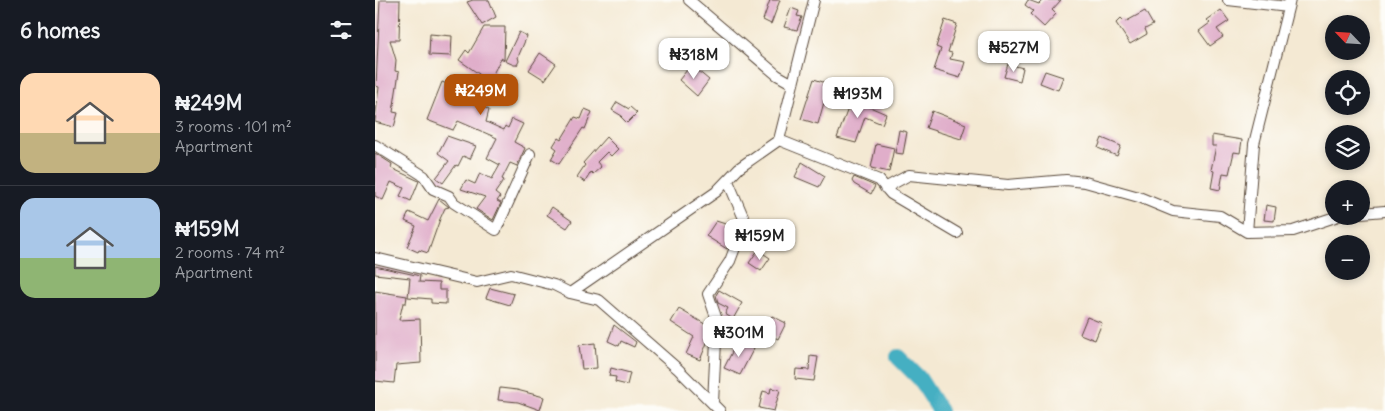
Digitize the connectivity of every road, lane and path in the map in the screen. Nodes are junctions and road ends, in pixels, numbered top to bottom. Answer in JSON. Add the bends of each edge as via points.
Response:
{"nodes":[{"id":1,"x":689,"y":0,"type":"edge"},
{"id":2,"x":814,"y":0,"type":"edge"},
{"id":3,"x":1228,"y":0,"type":"edge"},
{"id":4,"x":1289,"y":4,"type":"edge"},
{"id":5,"x":793,"y":84,"type":"junction"},
{"id":6,"x":779,"y":140,"type":"junction"},
{"id":7,"x":375,"y":145,"type":"edge"},
{"id":8,"x":531,"y":154,"type":"dead end"},
{"id":9,"x":728,"y":181,"type":"junction"},
{"id":10,"x":885,"y":188,"type":"junction"},
{"id":11,"x":1385,"y":211,"type":"edge"},
{"id":12,"x":1370,"y":212,"type":"edge"},
{"id":13,"x":1325,"y":220,"type":"edge"},
{"id":14,"x":1247,"y":232,"type":"junction"},
{"id":15,"x":957,"y":234,"type":"dead end"},
{"id":16,"x":375,"y":258,"type":"edge"},
{"id":17,"x":570,"y":293,"type":"junction"},
{"id":18,"x":713,"y":403,"type":"junction"},
{"id":19,"x":720,"y":411,"type":"edge"}],
"edges":[{"from":1,"to":5,"type":"street"},
{"from":2,"to":5,"type":"street"},
{"from":3,"to":4,"type":"street"},
{"from":4,"to":14,"type":"street","via":[[1254,144]]},
{"from":5,"to":6,"type":"street"},
{"from":6,"to":9,"type":"street","via":[[739,168]]},
{"from":6,"to":10,"type":"street","via":[[879,180]]},
{"from":7,"to":8,"type":"street","via":[[424,176],[433,189],[449,196],[453,203],[496,230]]},
{"from":9,"to":17,"type":"street"},
{"from":9,"to":18,"type":"street","via":[[745,221],[730,261],[708,294],[717,320]]},
{"from":10,"to":14,"type":"street","via":[[909,175],[1007,185],[1066,180],[1085,182],[1139,197],[1173,211],[1220,216]]},
{"from":10,"to":15,"type":"street"},
{"from":11,"to":12,"type":"street"},
{"from":13,"to":14,"type":"street","via":[[1293,231]]},
{"from":16,"to":17,"type":"street","via":[[477,282],[511,274],[555,285]]},
{"from":17,"to":18,"type":"street","via":[[599,300]]},
{"from":18,"to":19,"type":"street"}]}
